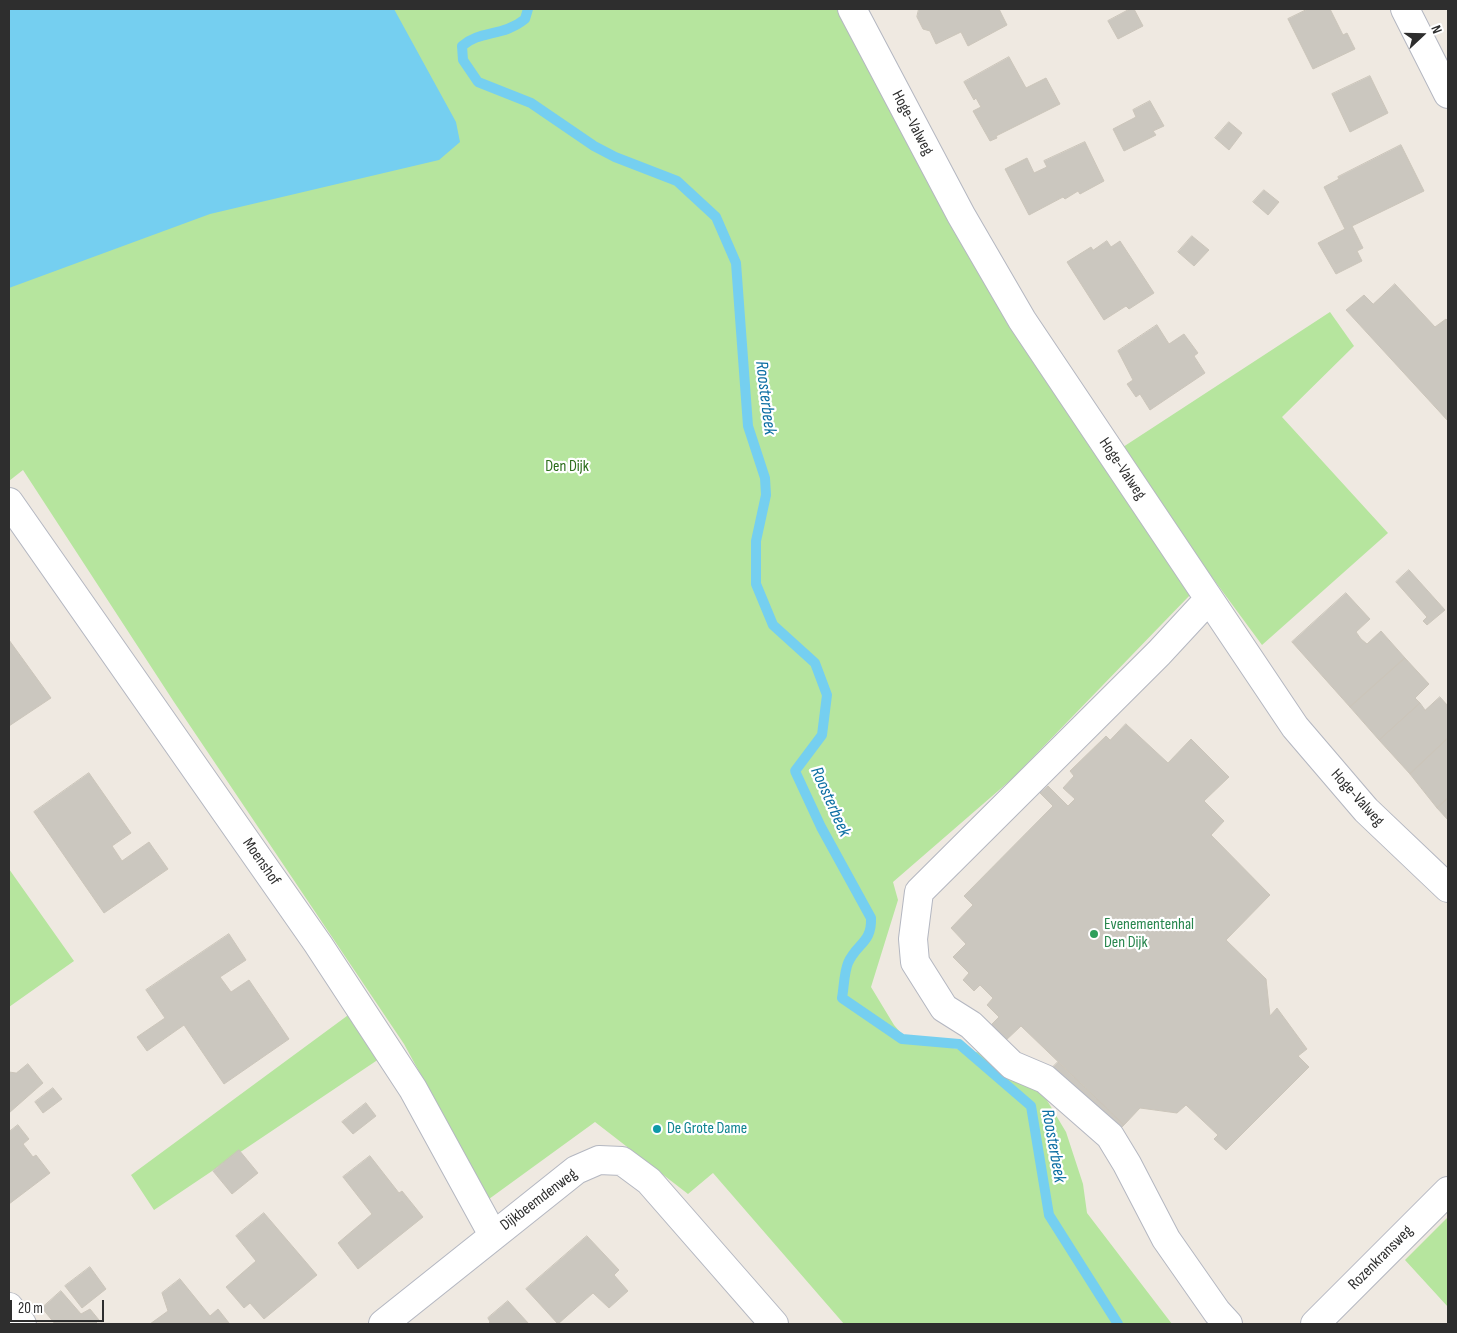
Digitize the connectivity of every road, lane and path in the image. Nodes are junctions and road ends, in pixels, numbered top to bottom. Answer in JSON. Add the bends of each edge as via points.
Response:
{"nodes":[{"id":1,"x":852,"y":9,"type":"edge"},
{"id":2,"x":1405,"y":9,"type":"edge"},
{"id":3,"x":1448,"y":94,"type":"edge"},
{"id":4,"x":9,"y":502,"type":"edge"},
{"id":5,"x":1209,"y":599,"type":"junction"},
{"id":6,"x":1448,"y":888,"type":"edge"},
{"id":7,"x":1448,"y":1191,"type":"edge"},
{"id":8,"x":493,"y":1235,"type":"junction"},
{"id":9,"x":9,"y":1307,"type":"edge"},
{"id":10,"x":22,"y":1324,"type":"edge"},
{"id":11,"x":383,"y":1324,"type":"edge"},
{"id":12,"x":774,"y":1324,"type":"edge"},
{"id":13,"x":1228,"y":1324,"type":"edge"},
{"id":14,"x":1314,"y":1324,"type":"edge"}],
"edges":[{"from":1,"to":5,"type":"street","name":"Hoge-Valweg","via":[[961,216],[1022,320]]},
{"from":2,"to":3,"type":"street"},
{"from":4,"to":8,"type":"street","name":"Moenshof","via":[[318,944],[413,1089]]},
{"from":5,"to":6,"type":"street","name":"Hoge-Valweg","via":[[1295,727],[1366,810]]},
{"from":5,"to":13,"type":"street","via":[[919,892],[913,939],[915,962],[944,1008],[971,1025],[1012,1065],[1045,1079],[1110,1136],[1166,1239]]},
{"from":7,"to":14,"type":"street","name":"Rozenkransweg"},
{"from":8,"to":11,"type":"street","name":"Dijkbeemdenweg"},
{"from":8,"to":12,"type":"street","name":"Dijkbeemdenweg","via":[[576,1170],[599,1160],[622,1161],[649,1181]]},
{"from":9,"to":10,"type":"street"}]}
